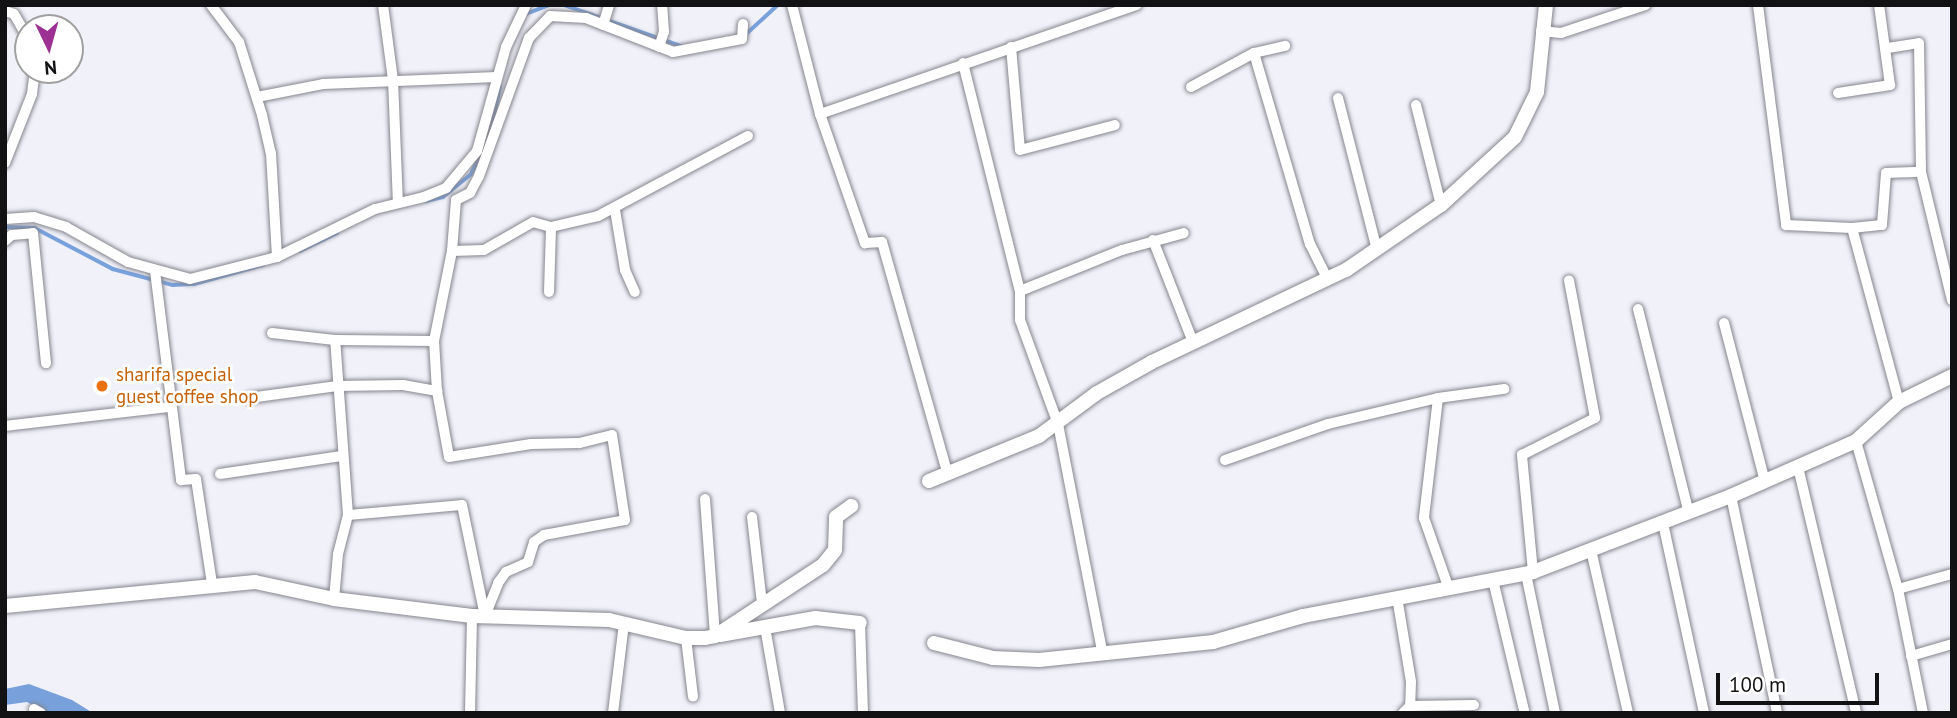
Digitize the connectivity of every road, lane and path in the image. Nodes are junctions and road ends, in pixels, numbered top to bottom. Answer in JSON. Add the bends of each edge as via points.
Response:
{"nodes":[{"id":1,"x":211,"y":5,"type":"edge"},
{"id":2,"x":383,"y":5,"type":"edge"},
{"id":3,"x":662,"y":5,"type":"edge"},
{"id":4,"x":792,"y":5,"type":"edge"},
{"id":5,"x":1137,"y":5,"type":"edge"},
{"id":6,"x":1546,"y":5,"type":"edge"},
{"id":7,"x":1645,"y":5,"type":"edge"},
{"id":8,"x":1758,"y":5,"type":"edge"},
{"id":9,"x":1879,"y":5,"type":"edge"},
{"id":10,"x":609,"y":8,"type":"edge"},
{"id":11,"x":524,"y":10,"type":"edge"},
{"id":12,"x":534,"y":24,"type":"junction"},
{"id":13,"x":743,"y":24,"type":"dead end"},
{"id":14,"x":603,"y":25,"type":"junction"},
{"id":15,"x":1541,"y":31,"type":"junction"},
{"id":16,"x":1285,"y":46,"type":"dead end"},
{"id":17,"x":659,"y":47,"type":"junction"},
{"id":18,"x":1011,"y":47,"type":"junction"},
{"id":19,"x":1888,"y":48,"type":"junction"},
{"id":20,"x":1254,"y":53,"type":"junction"},
{"id":21,"x":962,"y":63,"type":"junction"},
{"id":22,"x":497,"y":77,"type":"junction"},
{"id":23,"x":393,"y":80,"type":"junction"},
{"id":24,"x":33,"y":84,"type":"edge"},
{"id":25,"x":1191,"y":88,"type":"dead end"},
{"id":26,"x":1838,"y":93,"type":"dead end"},
{"id":27,"x":257,"y":97,"type":"junction"},
{"id":28,"x":1338,"y":97,"type":"dead end"},
{"id":29,"x":1416,"y":105,"type":"dead end"},
{"id":30,"x":820,"y":114,"type":"junction"},
{"id":31,"x":1115,"y":125,"type":"dead end"},
{"id":32,"x":748,"y":136,"type":"dead end"},
{"id":33,"x":5,"y":163,"type":"edge"},
{"id":34,"x":1921,"y":172,"type":"junction"},
{"id":35,"x":398,"y":203,"type":"junction"},
{"id":36,"x":1441,"y":205,"type":"junction"},
{"id":37,"x":615,"y":210,"type":"junction"},
{"id":38,"x":5,"y":219,"type":"edge"},
{"id":39,"x":551,"y":227,"type":"junction"},
{"id":40,"x":1852,"y":228,"type":"junction"},
{"id":41,"x":1184,"y":233,"type":"dead end"},
{"id":42,"x":1153,"y":240,"type":"junction"},
{"id":43,"x":5,"y":241,"type":"edge"},
{"id":44,"x":1377,"y":250,"type":"junction"},
{"id":45,"x":453,"y":251,"type":"junction"},
{"id":46,"x":277,"y":257,"type":"junction"},
{"id":47,"x":155,"y":271,"type":"junction"},
{"id":48,"x":1328,"y":279,"type":"junction"},
{"id":49,"x":1569,"y":280,"type":"dead end"},
{"id":50,"x":1020,"y":291,"type":"junction"},
{"id":51,"x":549,"y":292,"type":"dead end"},
{"id":52,"x":635,"y":292,"type":"dead end"},
{"id":53,"x":1952,"y":300,"type":"edge"},
{"id":54,"x":1637,"y":309,"type":"dead end"},
{"id":55,"x":1724,"y":323,"type":"dead end"},
{"id":56,"x":272,"y":333,"type":"dead end"},
{"id":57,"x":335,"y":340,"type":"junction"},
{"id":58,"x":434,"y":341,"type":"junction"},
{"id":59,"x":1193,"y":342,"type":"junction"},
{"id":60,"x":46,"y":363,"type":"dead end"},
{"id":61,"x":1952,"y":376,"type":"edge"},
{"id":62,"x":337,"y":386,"type":"junction"},
{"id":63,"x":1504,"y":389,"type":"dead end"},
{"id":64,"x":437,"y":391,"type":"junction"},
{"id":65,"x":249,"y":398,"type":"dead end"},
{"id":66,"x":1438,"y":398,"type":"junction"},
{"id":67,"x":1899,"y":402,"type":"junction"},
{"id":68,"x":170,"y":407,"type":"junction"},
{"id":69,"x":1058,"y":424,"type":"junction"},
{"id":70,"x":5,"y":426,"type":"edge"},
{"id":71,"x":1856,"y":441,"type":"junction"},
{"id":72,"x":342,"y":456,"type":"junction"},
{"id":73,"x":1225,"y":460,"type":"dead end"},
{"id":74,"x":1798,"y":467,"type":"junction"},
{"id":75,"x":220,"y":474,"type":"dead end"},
{"id":76,"x":948,"y":475,"type":"junction"},
{"id":77,"x":1764,"y":478,"type":"junction"},
{"id":78,"x":929,"y":481,"type":"dead end"},
{"id":79,"x":1731,"y":496,"type":"junction"},
{"id":80,"x":705,"y":499,"type":"dead end"},
{"id":81,"x":851,"y":506,"type":"dead end"},
{"id":82,"x":1689,"y":513,"type":"junction"},
{"id":83,"x":348,"y":515,"type":"junction"},
{"id":84,"x":752,"y":517,"type":"dead end"},
{"id":85,"x":1663,"y":523,"type":"junction"},
{"id":86,"x":1591,"y":550,"type":"junction"},
{"id":87,"x":1530,"y":573,"type":"junction"},
{"id":88,"x":1952,"y":574,"type":"edge"},
{"id":89,"x":1493,"y":580,"type":"junction"},
{"id":90,"x":212,"y":583,"type":"junction"},
{"id":91,"x":1449,"y":589,"type":"junction"},
{"id":92,"x":1898,"y":589,"type":"junction"},
{"id":93,"x":1398,"y":597,"type":"junction"},
{"id":94,"x":334,"y":599,"type":"junction"},
{"id":95,"x":762,"y":603,"type":"junction"},
{"id":96,"x":5,"y":606,"type":"edge"},
{"id":97,"x":478,"y":616,"type":"junction"},
{"id":98,"x":624,"y":623,"type":"junction"},
{"id":99,"x":860,"y":623,"type":"joint"},
{"id":100,"x":765,"y":627,"type":"junction"},
{"id":101,"x":715,"y":636,"type":"junction"},
{"id":102,"x":686,"y":638,"type":"junction"},
{"id":103,"x":934,"y":643,"type":"dead end"},
{"id":104,"x":1952,"y":644,"type":"edge"},
{"id":105,"x":1102,"y":650,"type":"junction"},
{"id":106,"x":1911,"y":656,"type":"junction"},
{"id":107,"x":693,"y":697,"type":"dead end"},
{"id":108,"x":1474,"y":705,"type":"dead end"},
{"id":109,"x":1409,"y":709,"type":"edge"},
{"id":110,"x":1524,"y":710,"type":"dead end"},
{"id":111,"x":470,"y":713,"type":"edge"},
{"id":112,"x":613,"y":713,"type":"edge"},
{"id":113,"x":780,"y":713,"type":"edge"},
{"id":114,"x":863,"y":713,"type":"edge"},
{"id":115,"x":1555,"y":713,"type":"edge"},
{"id":116,"x":1628,"y":713,"type":"edge"},
{"id":117,"x":1704,"y":713,"type":"edge"},
{"id":118,"x":1777,"y":713,"type":"edge"},
{"id":119,"x":1856,"y":713,"type":"edge"},
{"id":120,"x":1923,"y":713,"type":"edge"}],
"edges":[{"from":1,"to":27,"type":"street","via":[[239,42]]},
{"from":2,"to":23,"type":"street"},
{"from":3,"to":17,"type":"street","via":[[664,32]]},
{"from":4,"to":30,"type":"street"},
{"from":5,"to":18,"type":"street"},
{"from":6,"to":15,"type":"street"},
{"from":7,"to":15,"type":"street","via":[[1561,33]]},
{"from":8,"to":40,"type":"street","via":[[1786,225]]},
{"from":9,"to":19,"type":"street"},
{"from":10,"to":14,"type":"street"},
{"from":11,"to":12,"type":"street"},
{"from":11,"to":22,"type":"street"},
{"from":12,"to":14,"type":"street","via":[[569,14]]},
{"from":12,"to":45,"type":"street","via":[[479,176],[470,193],[456,200]]},
{"from":13,"to":17,"type":"street","via":[[742,39],[688,51]]},
{"from":14,"to":17,"type":"street"},
{"from":15,"to":36,"type":"street","via":[[1537,92],[1515,137]]},
{"from":16,"to":20,"type":"street"},
{"from":18,"to":21,"type":"street"},
{"from":18,"to":31,"type":"street","via":[[1020,150]]},
{"from":19,"to":26,"type":"street","via":[[1890,85]]},
{"from":19,"to":34,"type":"street","via":[[1919,43]]},
{"from":20,"to":25,"type":"street"},
{"from":20,"to":48,"type":"street","via":[[1310,244]]},
{"from":21,"to":30,"type":"street"},
{"from":21,"to":50,"type":"street"},
{"from":22,"to":23,"type":"street"},
{"from":22,"to":35,"type":"street","via":[[477,151],[462,173],[446,188]]},
{"from":23,"to":27,"type":"street","via":[[323,84]]},
{"from":23,"to":35,"type":"street"},
{"from":24,"to":33,"type":"street"},
{"from":27,"to":46,"type":"street","via":[[271,153]]},
{"from":28,"to":44,"type":"street"},
{"from":29,"to":36,"type":"street"},
{"from":30,"to":76,"type":"street","via":[[865,243],[882,242]]},
{"from":32,"to":37,"type":"street"},
{"from":34,"to":40,"type":"street","via":[[1886,173],[1882,225]]},
{"from":34,"to":53,"type":"street"},
{"from":35,"to":46,"type":"street","via":[[375,209]]},
{"from":36,"to":44,"type":"street"},
{"from":37,"to":39,"type":"street"},
{"from":37,"to":52,"type":"street","via":[[625,270]]},
{"from":38,"to":47,"type":"street","via":[[34,217],[66,227]]},
{"from":39,"to":45,"type":"street","via":[[533,222],[484,250]]},
{"from":39,"to":51,"type":"street"},
{"from":40,"to":67,"type":"street"},
{"from":41,"to":42,"type":"street"},
{"from":42,"to":50,"type":"street"},
{"from":42,"to":59,"type":"street"},
{"from":43,"to":60,"type":"street","via":[[12,235],[33,233]]},
{"from":44,"to":48,"type":"street"},
{"from":45,"to":58,"type":"street"},
{"from":46,"to":47,"type":"street","via":[[190,279]]},
{"from":47,"to":68,"type":"street"},
{"from":48,"to":59,"type":"street"},
{"from":49,"to":87,"type":"street","via":[[1595,418],[1522,455]]},
{"from":50,"to":69,"type":"street","via":[[1020,320]]},
{"from":54,"to":82,"type":"street"},
{"from":55,"to":77,"type":"street"},
{"from":56,"to":57,"type":"street"},
{"from":57,"to":58,"type":"street"},
{"from":57,"to":62,"type":"street"},
{"from":58,"to":64,"type":"street"},
{"from":59,"to":69,"type":"street","via":[[1097,393]]},
{"from":61,"to":67,"type":"street"},
{"from":62,"to":64,"type":"street","via":[[403,385]]},
{"from":62,"to":65,"type":"street"},
{"from":62,"to":72,"type":"street"},
{"from":63,"to":66,"type":"street"},
{"from":64,"to":97,"type":"street","via":[[449,457],[531,444],[579,443],[612,435],[625,520],[544,535],[534,542],[528,562],[506,572]]},
{"from":66,"to":73,"type":"street","via":[[1328,424]]},
{"from":66,"to":91,"type":"street","via":[[1424,518]]},
{"from":67,"to":71,"type":"street"},
{"from":68,"to":70,"type":"street"},
{"from":68,"to":90,"type":"street","via":[[181,480],[196,479]]},
{"from":69,"to":76,"type":"street"},
{"from":69,"to":105,"type":"street"},
{"from":71,"to":74,"type":"street"},
{"from":71,"to":92,"type":"street"},
{"from":72,"to":75,"type":"street"},
{"from":72,"to":83,"type":"street"},
{"from":74,"to":77,"type":"street"},
{"from":74,"to":119,"type":"street"},
{"from":76,"to":78,"type":"street"},
{"from":77,"to":79,"type":"street"},
{"from":79,"to":82,"type":"street"},
{"from":79,"to":118,"type":"street"},
{"from":80,"to":101,"type":"street"},
{"from":81,"to":95,"type":"street","via":[[836,517],[835,550],[823,565]]},
{"from":82,"to":85,"type":"street"},
{"from":83,"to":94,"type":"street"},
{"from":83,"to":97,"type":"street","via":[[462,505]]},
{"from":84,"to":95,"type":"street"},
{"from":85,"to":86,"type":"street"},
{"from":85,"to":117,"type":"street"},
{"from":86,"to":87,"type":"street"},
{"from":86,"to":116,"type":"street"},
{"from":87,"to":89,"type":"street"},
{"from":87,"to":115,"type":"street"},
{"from":88,"to":92,"type":"street"},
{"from":89,"to":91,"type":"street"},
{"from":89,"to":110,"type":"street"},
{"from":90,"to":94,"type":"street","via":[[278,584]]},
{"from":90,"to":96,"type":"street"},
{"from":91,"to":93,"type":"street"},
{"from":92,"to":106,"type":"street"},
{"from":93,"to":105,"type":"street","via":[[1269,623],[1213,642]]},
{"from":93,"to":109,"type":"street","via":[[1411,682]]},
{"from":94,"to":97,"type":"street"},
{"from":95,"to":101,"type":"street"},
{"from":97,"to":98,"type":"street"},
{"from":97,"to":111,"type":"street"},
{"from":98,"to":102,"type":"street"},
{"from":98,"to":112,"type":"street"},
{"from":99,"to":100,"type":"street","via":[[816,618]]},
{"from":99,"to":114,"type":"street"},
{"from":100,"to":101,"type":"street"},
{"from":100,"to":113,"type":"street"},
{"from":101,"to":102,"type":"street"},
{"from":102,"to":107,"type":"street"},
{"from":103,"to":105,"type":"street","via":[[993,658]]},
{"from":104,"to":106,"type":"street"},
{"from":106,"to":120,"type":"street"},
{"from":108,"to":109,"type":"street"}]}
